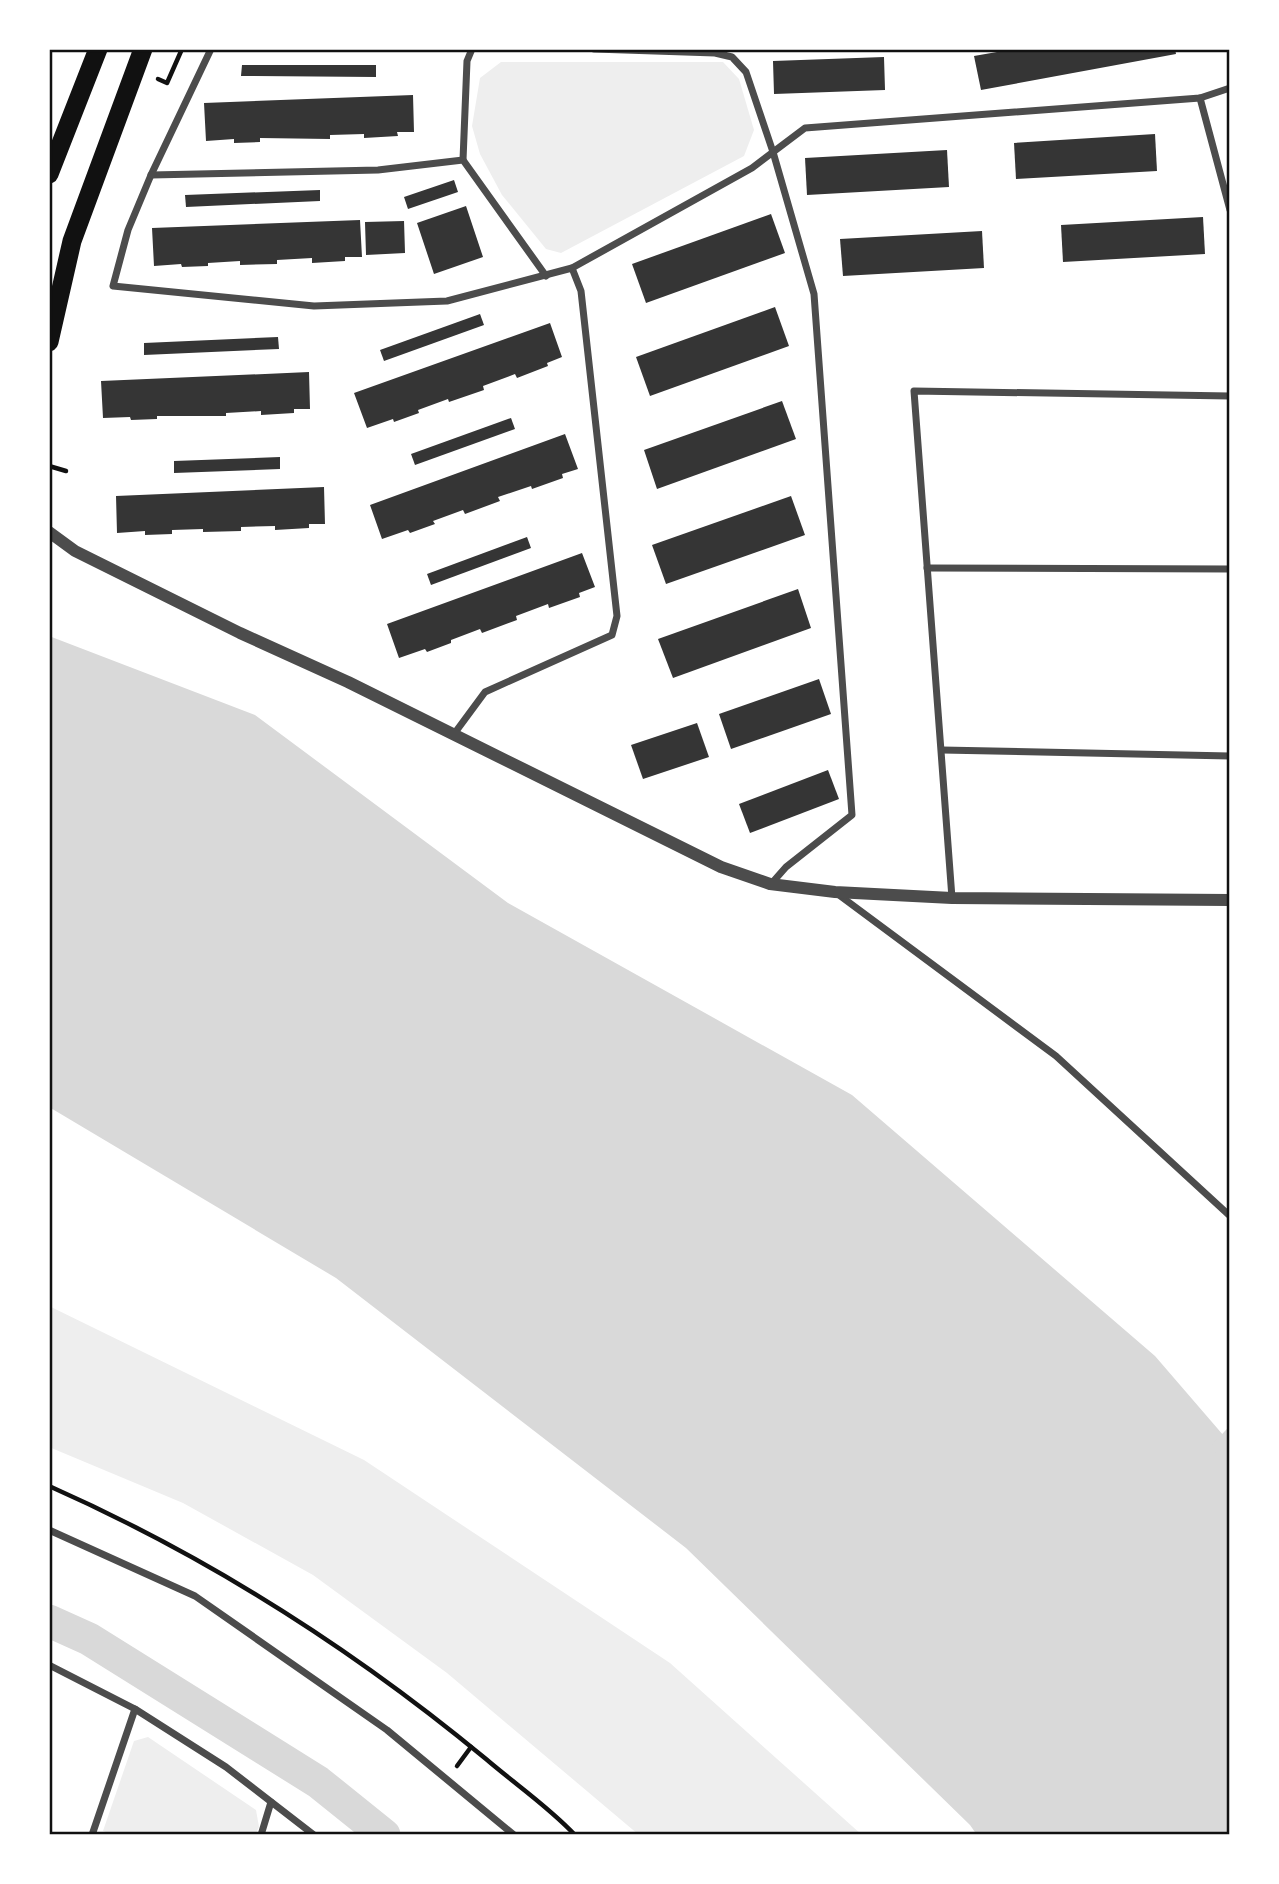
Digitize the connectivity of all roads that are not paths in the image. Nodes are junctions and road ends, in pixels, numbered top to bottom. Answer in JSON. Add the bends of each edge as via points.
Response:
{"nodes":[{"id":1,"x":98,"y":49,"type":"edge"},
{"id":2,"x":143,"y":49,"type":"edge"},
{"id":3,"x":211,"y":49,"type":"edge"},
{"id":4,"x":472,"y":49,"type":"edge"},
{"id":5,"x":594,"y":49,"type":"edge"},
{"id":6,"x":1230,"y":88,"type":"edge"},
{"id":7,"x":1200,"y":97,"type":"junction"},
{"id":8,"x":774,"y":152,"type":"junction"},
{"id":9,"x":463,"y":160,"type":"junction"},
{"id":10,"x":49,"y":174,"type":"edge"},
{"id":11,"x":151,"y":175,"type":"junction"},
{"id":12,"x":1230,"y":210,"type":"edge"},
{"id":13,"x":572,"y":268,"type":"junction"},
{"id":14,"x":546,"y":276,"type":"junction"},
{"id":15,"x":49,"y":342,"type":"edge"},
{"id":16,"x":1230,"y":396,"type":"edge"},
{"id":17,"x":49,"y":532,"type":"edge"},
{"id":18,"x":927,"y":568,"type":"junction"},
{"id":19,"x":1230,"y":569,"type":"edge"},
{"id":20,"x":454,"y":734,"type":"junction"},
{"id":21,"x":942,"y":750,"type":"junction"},
{"id":22,"x":1230,"y":756,"type":"edge"},
{"id":23,"x":770,"y":884,"type":"junction"},
{"id":24,"x":835,"y":892,"type":"junction"},
{"id":25,"x":953,"y":898,"type":"junction"},
{"id":26,"x":1230,"y":900,"type":"edge"},
{"id":27,"x":1230,"y":1216,"type":"edge"},
{"id":28,"x":49,"y":1530,"type":"edge"},
{"id":29,"x":49,"y":1665,"type":"edge"},
{"id":30,"x":135,"y":1709,"type":"junction"},
{"id":31,"x":271,"y":1802,"type":"junction"},
{"id":32,"x":92,"y":1835,"type":"edge"},
{"id":33,"x":261,"y":1835,"type":"edge"},
{"id":34,"x":314,"y":1835,"type":"edge"},
{"id":35,"x":513,"y":1835,"type":"edge"}],
"edges":[{"from":1,"to":10,"type":"highway"},
{"from":2,"to":15,"type":"highway","via":[[72,241]]},
{"from":3,"to":11,"type":"street"},
{"from":4,"to":9,"type":"street","via":[[467,61]]},
{"from":5,"to":8,"type":"street","via":[[732,57],[746,72]]},
{"from":6,"to":7,"type":"street"},
{"from":7,"to":8,"type":"street","via":[[805,128]]},
{"from":7,"to":12,"type":"street"},
{"from":8,"to":13,"type":"street"},
{"from":8,"to":23,"type":"street","via":[[814,294],[852,816]]},
{"from":9,"to":11,"type":"street","via":[[378,170]]},
{"from":9,"to":14,"type":"street"},
{"from":11,"to":14,"type":"street","via":[[128,230],[113,286],[314,306],[447,301]]},
{"from":13,"to":14,"type":"street"},
{"from":13,"to":20,"type":"street","via":[[580,292],[617,616],[612,635],[485,692]]},
{"from":16,"to":18,"type":"street","via":[[914,391]]},
{"from":17,"to":20,"type":"street","via":[[75,551]]},
{"from":18,"to":19,"type":"street"},
{"from":18,"to":21,"type":"street"},
{"from":20,"to":23,"type":"street","via":[[721,867]]},
{"from":21,"to":22,"type":"street"},
{"from":21,"to":25,"type":"street"},
{"from":23,"to":24,"type":"street"},
{"from":24,"to":25,"type":"street"},
{"from":24,"to":27,"type":"street","via":[[1056,1056]]},
{"from":25,"to":26,"type":"street"},
{"from":28,"to":35,"type":"street","via":[[195,1596],[387,1730]]},
{"from":29,"to":30,"type":"street"},
{"from":30,"to":31,"type":"street"},
{"from":30,"to":32,"type":"street"},
{"from":31,"to":33,"type":"street"},
{"from":31,"to":34,"type":"street"}]}
